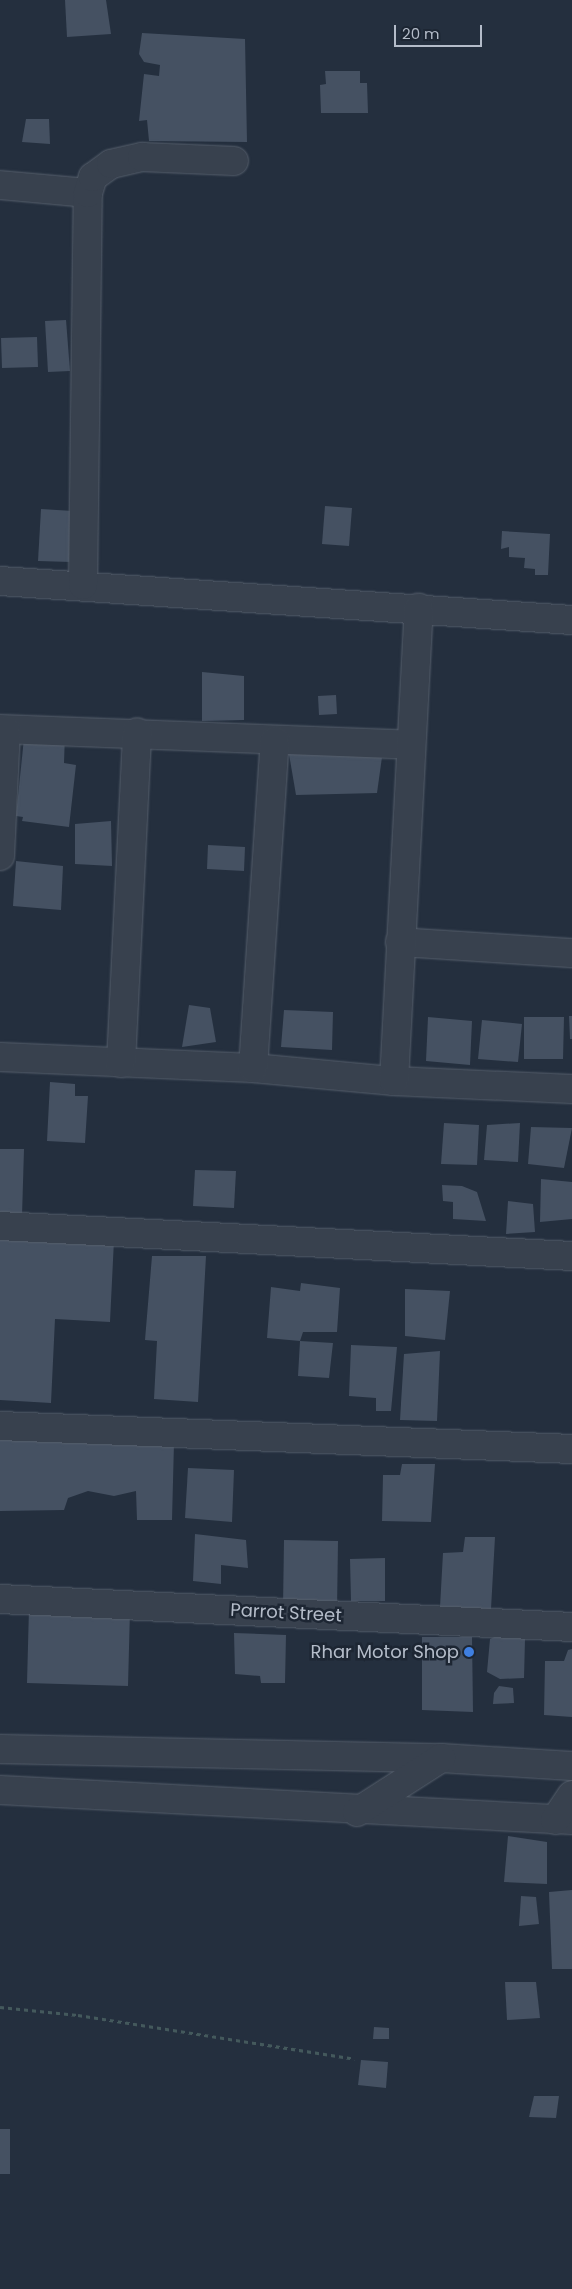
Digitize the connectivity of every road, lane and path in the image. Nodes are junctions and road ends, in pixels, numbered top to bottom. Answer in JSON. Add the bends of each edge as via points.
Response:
{"nodes":[{"id":1,"x":234,"y":162,"type":"dead end"},
{"id":2,"x":0,"y":185,"type":"edge"},
{"id":3,"x":88,"y":193,"type":"junction"},
{"id":4,"x":0,"y":581,"type":"edge"},
{"id":5,"x":83,"y":585,"type":"junction"},
{"id":6,"x":419,"y":608,"type":"junction"},
{"id":7,"x":572,"y":620,"type":"edge"},
{"id":8,"x":3,"y":729,"type":"edge"},
{"id":9,"x":137,"y":732,"type":"junction"},
{"id":10,"x":275,"y":741,"type":"junction"},
{"id":11,"x":411,"y":744,"type":"junction"},
{"id":12,"x":0,"y":856,"type":"edge"},
{"id":13,"x":400,"y":942,"type":"junction"},
{"id":14,"x":572,"y":953,"type":"edge"},
{"id":15,"x":0,"y":1057,"type":"edge"},
{"id":16,"x":121,"y":1063,"type":"junction"},
{"id":17,"x":254,"y":1068,"type":"junction"},
{"id":18,"x":394,"y":1081,"type":"junction"},
{"id":19,"x":572,"y":1089,"type":"edge"},
{"id":20,"x":0,"y":1226,"type":"edge"},
{"id":21,"x":572,"y":1256,"type":"edge"},
{"id":22,"x":0,"y":1426,"type":"edge"},
{"id":23,"x":572,"y":1449,"type":"edge"},
{"id":24,"x":0,"y":1599,"type":"edge"},
{"id":25,"x":572,"y":1627,"type":"edge"},
{"id":26,"x":0,"y":1749,"type":"edge"},
{"id":27,"x":441,"y":1758,"type":"junction"},
{"id":28,"x":572,"y":1766,"type":"edge"},
{"id":29,"x":0,"y":1790,"type":"edge"},
{"id":30,"x":572,"y":1795,"type":"edge"},
{"id":31,"x":357,"y":1812,"type":"junction"},
{"id":32,"x":563,"y":1820,"type":"edge"},
{"id":33,"x":0,"y":2006,"type":"edge"},
{"id":34,"x":355,"y":2059,"type":"dead end"}],
"edges":[{"from":1,"to":3,"type":"street","via":[[142,157],[111,164],[93,177]]},
{"from":2,"to":3,"type":"street"},
{"from":3,"to":5,"type":"street"},
{"from":4,"to":5,"type":"street"},
{"from":5,"to":6,"type":"street"},
{"from":6,"to":7,"type":"street"},
{"from":6,"to":11,"type":"street"},
{"from":8,"to":9,"type":"street"},
{"from":8,"to":12,"type":"street"},
{"from":9,"to":10,"type":"street"},
{"from":9,"to":16,"type":"street"},
{"from":10,"to":11,"type":"street"},
{"from":10,"to":17,"type":"street"},
{"from":11,"to":13,"type":"street"},
{"from":13,"to":14,"type":"street"},
{"from":13,"to":18,"type":"street"},
{"from":15,"to":16,"type":"street"},
{"from":16,"to":17,"type":"street"},
{"from":17,"to":18,"type":"street"},
{"from":18,"to":19,"type":"street"},
{"from":20,"to":21,"type":"street"},
{"from":22,"to":23,"type":"street"},
{"from":24,"to":25,"type":"street","name":"Parrot Street"},
{"from":26,"to":27,"type":"street"},
{"from":27,"to":28,"type":"street"},
{"from":27,"to":31,"type":"street"},
{"from":29,"to":31,"type":"street"},
{"from":30,"to":32,"type":"street"},
{"from":31,"to":32,"type":"street"},
{"from":33,"to":34,"type":"path","via":[[78,2015]]}]}
